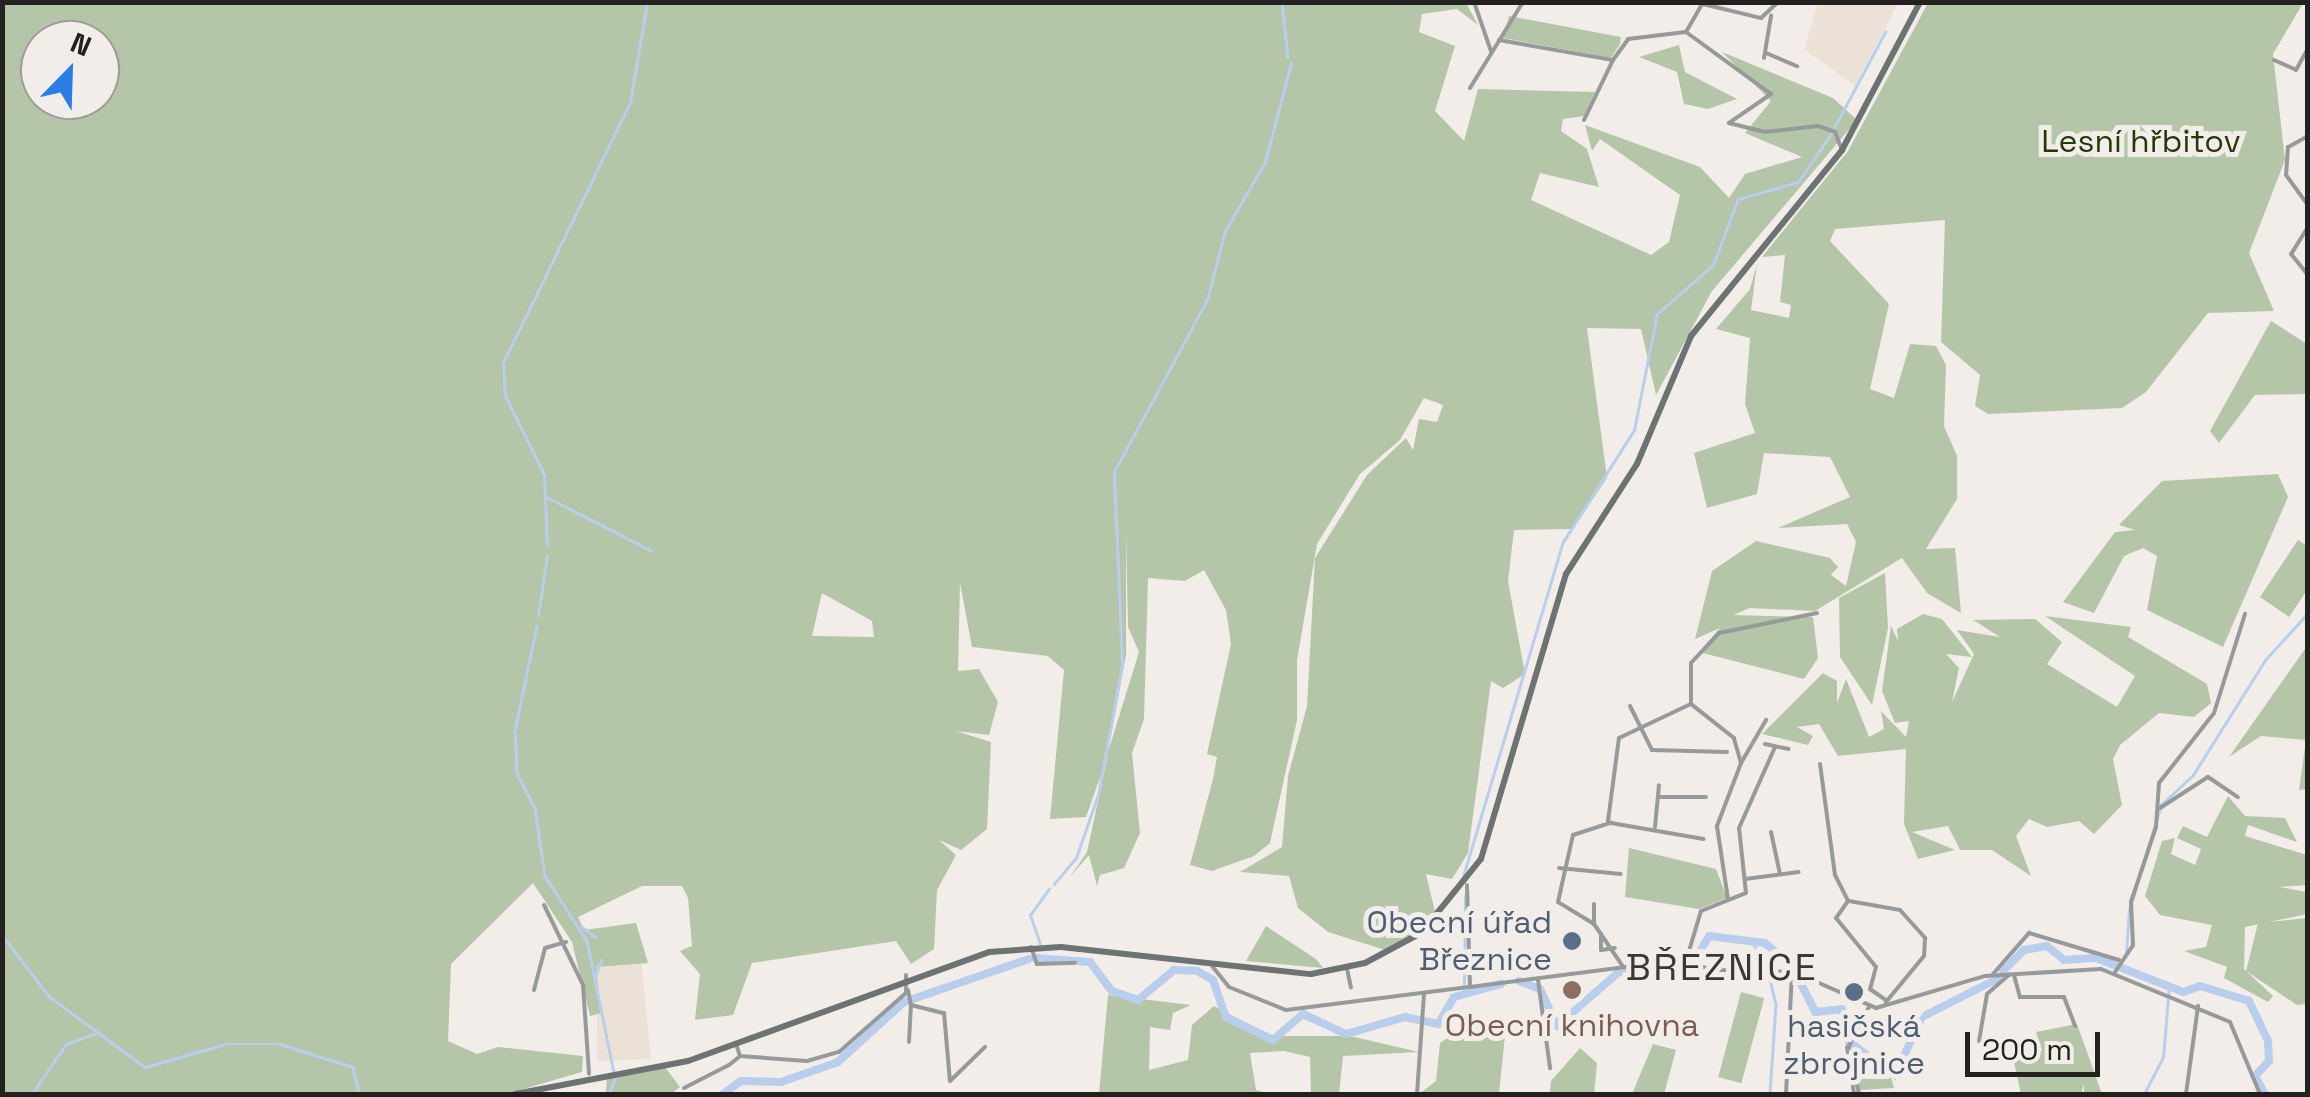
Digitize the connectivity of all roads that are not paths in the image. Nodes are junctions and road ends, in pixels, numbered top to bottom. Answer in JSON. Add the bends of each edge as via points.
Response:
{"nodes":[{"id":1,"x":1474,"y":2,"type":"edge"},
{"id":2,"x":1523,"y":2,"type":"edge"},
{"id":3,"x":1747,"y":2,"type":"edge"},
{"id":4,"x":1778,"y":2,"type":"edge"},
{"id":5,"x":1920,"y":2,"type":"edge"},
{"id":6,"x":1703,"y":3,"type":"edge"},
{"id":7,"x":1745,"y":12,"type":"junction"},
{"id":8,"x":1771,"y":16,"type":"junction"},
{"id":9,"x":1686,"y":32,"type":"junction"},
{"id":10,"x":1499,"y":40,"type":"junction"},
{"id":11,"x":2308,"y":48,"type":"edge"},
{"id":12,"x":1491,"y":52,"type":"junction"},
{"id":13,"x":1613,"y":60,"type":"junction"},
{"id":14,"x":2274,"y":60,"type":"dead end"},
{"id":15,"x":1797,"y":66,"type":"dead end"},
{"id":16,"x":1470,"y":88,"type":"dead end"},
{"id":17,"x":1584,"y":120,"type":"dead end"},
{"id":18,"x":2308,"y":136,"type":"edge"},
{"id":19,"x":1842,"y":150,"type":"junction"},
{"id":20,"x":2308,"y":206,"type":"edge"},
{"id":21,"x":2308,"y":227,"type":"edge"},
{"id":22,"x":2308,"y":275,"type":"edge"},
{"id":23,"x":1817,"y":614,"type":"dead end"},
{"id":24,"x":2245,"y":614,"type":"dead end"},
{"id":25,"x":1691,"y":704,"type":"junction"},
{"id":26,"x":1630,"y":706,"type":"dead end"},
{"id":27,"x":1766,"y":720,"type":"dead end"},
{"id":28,"x":1638,"y":726,"type":"junction"},
{"id":29,"x":1765,"y":744,"type":"dead end"},
{"id":30,"x":1775,"y":747,"type":"junction"},
{"id":31,"x":1788,"y":750,"type":"dead end"},
{"id":32,"x":1727,"y":752,"type":"dead end"},
{"id":33,"x":1741,"y":763,"type":"junction"},
{"id":34,"x":1820,"y":764,"type":"dead end"},
{"id":35,"x":1659,"y":785,"type":"dead end"},
{"id":36,"x":1658,"y":797,"type":"junction"},
{"id":37,"x":1706,"y":797,"type":"dead end"},
{"id":38,"x":2238,"y":797,"type":"dead end"},
{"id":39,"x":2158,"y":808,"type":"junction"},
{"id":40,"x":1608,"y":822,"type":"junction"},
{"id":41,"x":1654,"y":827,"type":"junction"},
{"id":42,"x":1771,"y":832,"type":"dead end"},
{"id":43,"x":1704,"y":839,"type":"dead end"},
{"id":44,"x":1560,"y":868,"type":"junction"},
{"id":45,"x":1799,"y":872,"type":"dead end"},
{"id":46,"x":1621,"y":874,"type":"dead end"},
{"id":47,"x":1780,"y":874,"type":"junction"},
{"id":48,"x":1745,"y":879,"type":"junction"},
{"id":49,"x":1467,"y":884,"type":"junction"},
{"id":50,"x":1728,"y":900,"type":"junction"},
{"id":51,"x":1848,"y":901,"type":"junction"},
{"id":52,"x":1594,"y":904,"type":"dead end"},
{"id":53,"x":544,"y":905,"type":"dead end"},
{"id":54,"x":1594,"y":924,"type":"junction"},
{"id":55,"x":1602,"y":932,"type":"junction"},
{"id":56,"x":567,"y":941,"type":"junction"},
{"id":57,"x":1037,"y":947,"type":"junction"},
{"id":58,"x":1615,"y":948,"type":"junction"},
{"id":59,"x":1690,"y":962,"type":"junction"},
{"id":60,"x":1075,"y":963,"type":"dead end"},
{"id":61,"x":1212,"y":966,"type":"junction"},
{"id":62,"x":1622,"y":966,"type":"junction"},
{"id":63,"x":2117,"y":966,"type":"junction"},
{"id":64,"x":1347,"y":969,"type":"junction"},
{"id":65,"x":1792,"y":971,"type":"junction"},
{"id":66,"x":906,"y":975,"type":"junction"},
{"id":67,"x":1992,"y":975,"type":"junction"},
{"id":68,"x":2012,"y":975,"type":"junction"},
{"id":69,"x":1538,"y":984,"type":"junction"},
{"id":70,"x":1470,"y":987,"type":"junction"},
{"id":71,"x":1351,"y":988,"type":"dead end"},
{"id":72,"x":534,"y":990,"type":"dead end"},
{"id":73,"x":908,"y":990,"type":"junction"},
{"id":74,"x":1424,"y":992,"type":"junction"},
{"id":75,"x":912,"y":1002,"type":"junction"},
{"id":76,"x":1886,"y":1003,"type":"junction"},
{"id":77,"x":2198,"y":1006,"type":"junction"},
{"id":78,"x":1869,"y":1007,"type":"junction"},
{"id":79,"x":2075,"y":1026,"type":"dead end"},
{"id":80,"x":1978,"y":1040,"type":"dead end"},
{"id":81,"x":910,"y":1042,"type":"dead end"},
{"id":82,"x":736,"y":1044,"type":"junction"},
{"id":83,"x":984,"y":1047,"type":"dead end"},
{"id":84,"x":740,"y":1056,"type":"junction"},
{"id":85,"x":1550,"y":1068,"type":"dead end"},
{"id":86,"x":589,"y":1074,"type":"junction"},
{"id":87,"x":684,"y":1088,"type":"dead end"},
{"id":88,"x":515,"y":1094,"type":"edge"},
{"id":89,"x":1417,"y":1094,"type":"edge"},
{"id":90,"x":1786,"y":1094,"type":"edge"},
{"id":91,"x":1857,"y":1094,"type":"edge"},
{"id":92,"x":2186,"y":1094,"type":"edge"},
{"id":93,"x":2260,"y":1094,"type":"edge"}],
"edges":[{"from":1,"to":12,"type":"street"},
{"from":2,"to":10,"type":"street"},
{"from":3,"to":7,"type":"street"},
{"from":4,"to":8,"type":"street"},
{"from":5,"to":19,"type":"main road"},
{"from":6,"to":7,"type":"street"},
{"from":6,"to":9,"type":"street"},
{"from":7,"to":8,"type":"street"},
{"from":8,"to":15,"type":"street","via":[[1765,56]]},
{"from":9,"to":13,"type":"street","via":[[1628,39]]},
{"from":9,"to":19,"type":"street","via":[[1771,94],[1729,123],[1764,132],[1818,126],[1839,136]]},
{"from":10,"to":12,"type":"street"},
{"from":10,"to":13,"type":"street"},
{"from":11,"to":14,"type":"street","via":[[2296,70]]},
{"from":12,"to":16,"type":"street"},
{"from":13,"to":17,"type":"street"},
{"from":18,"to":20,"type":"street","via":[[2288,146],[2286,177]]},
{"from":19,"to":49,"type":"main road","via":[[1708,308],[1637,464],[1575,554]]},
{"from":21,"to":22,"type":"street","via":[[2291,256]]},
{"from":23,"to":25,"type":"street","via":[[1712,636],[1691,663]]},
{"from":24,"to":39,"type":"street","via":[[2216,709],[2160,780]]},
{"from":25,"to":28,"type":"street"},
{"from":25,"to":33,"type":"street","via":[[1734,738]]},
{"from":26,"to":28,"type":"street"},
{"from":27,"to":33,"type":"street"},
{"from":28,"to":32,"type":"street","via":[[1655,751]]},
{"from":28,"to":40,"type":"street","via":[[1614,748]]},
{"from":29,"to":30,"type":"street"},
{"from":30,"to":31,"type":"street"},
{"from":30,"to":48,"type":"street","via":[[1738,828]]},
{"from":33,"to":50,"type":"street","via":[[1717,826]]},
{"from":34,"to":51,"type":"street","via":[[1835,875]]},
{"from":35,"to":36,"type":"street"},
{"from":36,"to":37,"type":"street"},
{"from":36,"to":41,"type":"street"},
{"from":38,"to":39,"type":"street","via":[[2208,776]]},
{"from":39,"to":63,"type":"street","via":[[2131,901],[2133,945]]},
{"from":40,"to":41,"type":"street"},
{"from":40,"to":44,"type":"street","via":[[1574,834]]},
{"from":41,"to":43,"type":"street"},
{"from":42,"to":47,"type":"street"},
{"from":44,"to":46,"type":"street"},
{"from":44,"to":54,"type":"street","via":[[1560,908]]},
{"from":45,"to":47,"type":"street"},
{"from":47,"to":48,"type":"street"},
{"from":48,"to":50,"type":"street","via":[[1744,894]]},
{"from":49,"to":64,"type":"main road","via":[[1412,940]]},
{"from":49,"to":70,"type":"street"},
{"from":50,"to":59,"type":"street","via":[[1701,911]]},
{"from":51,"to":76,"type":"street","via":[[1836,918],[1876,966],[1870,989]]},
{"from":51,"to":76,"type":"street","via":[[1896,909],[1924,938],[1924,956]]},
{"from":52,"to":54,"type":"street"},
{"from":53,"to":56,"type":"street"},
{"from":54,"to":55,"type":"street"},
{"from":55,"to":58,"type":"street"},
{"from":55,"to":58,"type":"street","via":[[1601,950]]},
{"from":56,"to":72,"type":"street","via":[[545,948]]},
{"from":56,"to":86,"type":"street","via":[[586,1000]]},
{"from":57,"to":60,"type":"street","via":[[1038,964]]},
{"from":57,"to":61,"type":"main road"},
{"from":57,"to":66,"type":"main road"},
{"from":58,"to":62,"type":"street"},
{"from":59,"to":62,"type":"street"},
{"from":59,"to":65,"type":"street"},
{"from":61,"to":64,"type":"main road"},
{"from":61,"to":74,"type":"street","via":[[1224,984],[1286,1010]]},
{"from":62,"to":69,"type":"street"},
{"from":63,"to":67,"type":"street","via":[[2028,933]]},
{"from":63,"to":68,"type":"street"},
{"from":63,"to":77,"type":"street"},
{"from":64,"to":71,"type":"street"},
{"from":65,"to":78,"type":"street"},
{"from":65,"to":90,"type":"street"},
{"from":66,"to":73,"type":"street"},
{"from":66,"to":82,"type":"main road"},
{"from":67,"to":68,"type":"street"},
{"from":67,"to":76,"type":"street"},
{"from":68,"to":79,"type":"street","via":[[2020,997],[2064,997]]},
{"from":68,"to":80,"type":"street","via":[[1986,994]]},
{"from":69,"to":70,"type":"street"},
{"from":69,"to":85,"type":"street"},
{"from":70,"to":74,"type":"street"},
{"from":73,"to":75,"type":"street"},
{"from":73,"to":84,"type":"street","via":[[838,1052],[807,1061]]},
{"from":74,"to":89,"type":"street"},
{"from":75,"to":81,"type":"street"},
{"from":75,"to":83,"type":"street","via":[[944,1013],[950,1082]]},
{"from":76,"to":78,"type":"street"},
{"from":77,"to":92,"type":"street"},
{"from":77,"to":93,"type":"street","via":[[2239,1032]]},
{"from":78,"to":91,"type":"street","via":[[1851,1044]]},
{"from":82,"to":84,"type":"street"},
{"from":82,"to":86,"type":"main road"},
{"from":84,"to":87,"type":"street"},
{"from":86,"to":88,"type":"main road"}]}
